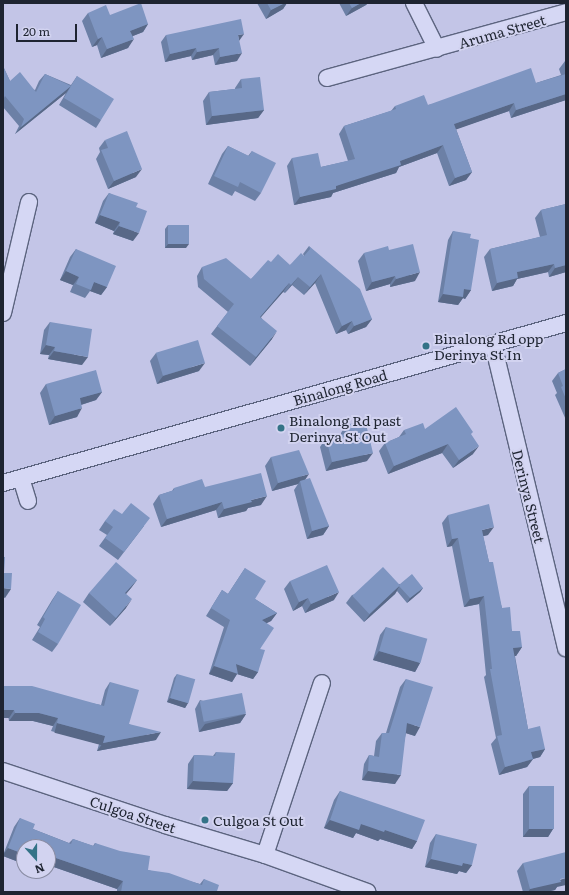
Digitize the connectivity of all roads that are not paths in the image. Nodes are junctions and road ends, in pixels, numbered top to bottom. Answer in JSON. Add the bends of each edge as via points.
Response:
{"nodes":[{"id":1,"x":414,"y":3,"type":"edge"},
{"id":2,"x":566,"y":12,"type":"edge"},
{"id":3,"x":437,"y":49,"type":"junction"},
{"id":4,"x":327,"y":78,"type":"dead end"},
{"id":5,"x":29,"y":202,"type":"dead end"},
{"id":6,"x":3,"y":313,"type":"edge"},
{"id":7,"x":566,"y":323,"type":"edge"},
{"id":8,"x":493,"y":344,"type":"junction"},
{"id":9,"x":22,"y":478,"type":"junction"},
{"id":10,"x":3,"y":483,"type":"edge"},
{"id":11,"x":28,"y":501,"type":"dead end"},
{"id":12,"x":566,"y":648,"type":"edge"},
{"id":13,"x":322,"y":683,"type":"dead end"},
{"id":14,"x":3,"y":771,"type":"edge"},
{"id":15,"x":265,"y":855,"type":"junction"},
{"id":16,"x":367,"y":892,"type":"edge"}],
"edges":[{"from":1,"to":3,"type":"street"},
{"from":2,"to":3,"type":"street","name":"Aruma Street"},
{"from":3,"to":4,"type":"street","name":"Aruma Street"},
{"from":5,"to":6,"type":"street"},
{"from":7,"to":8,"type":"street","name":"Binalong Road"},
{"from":8,"to":9,"type":"street","name":"Binalong Road"},
{"from":8,"to":12,"type":"street","name":"Derinya Street"},
{"from":9,"to":10,"type":"street","name":"Binalong Road"},
{"from":9,"to":11,"type":"street"},
{"from":13,"to":15,"type":"street"},
{"from":14,"to":15,"type":"street","name":"Culgoa Street"},
{"from":15,"to":16,"type":"street","name":"Culgoa Street"}]}
